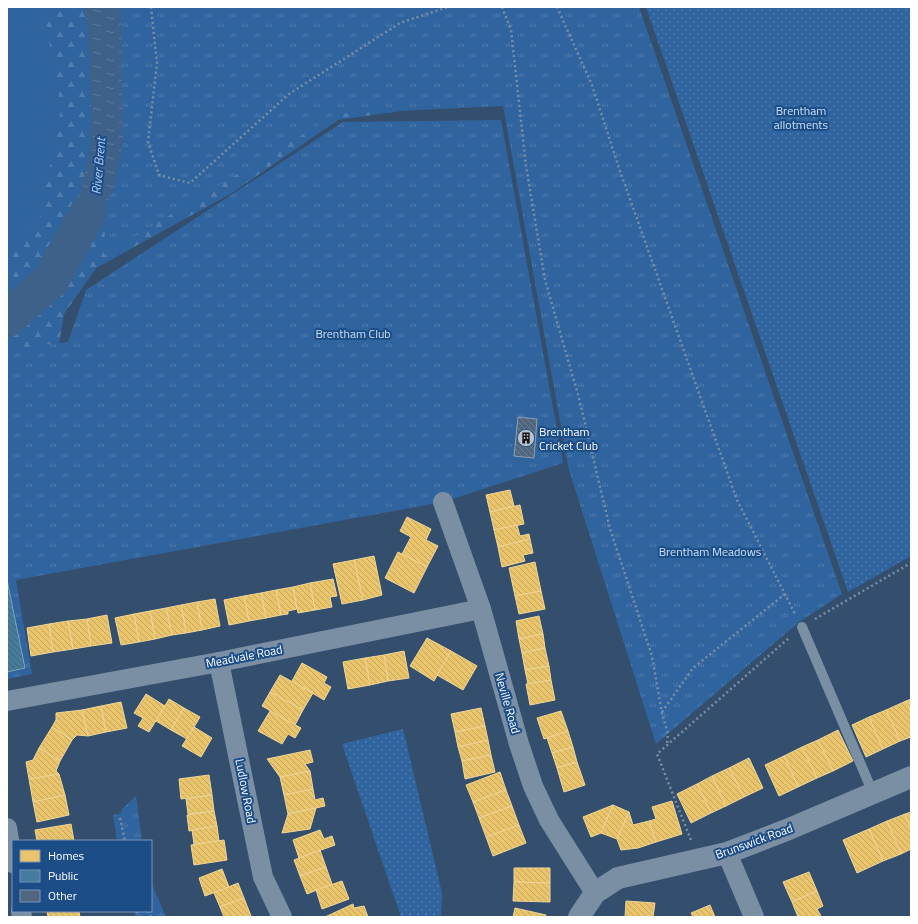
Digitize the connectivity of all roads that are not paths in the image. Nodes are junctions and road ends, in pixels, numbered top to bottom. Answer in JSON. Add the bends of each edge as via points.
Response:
{"nodes":[{"id":1,"x":443,"y":502,"type":"dead end"},
{"id":2,"x":481,"y":609,"type":"junction"},
{"id":3,"x":802,"y":627,"type":"road end"},
{"id":4,"x":219,"y":662,"type":"junction"},
{"id":5,"x":7,"y":701,"type":"edge"},
{"id":6,"x":911,"y":777,"type":"edge"},
{"id":7,"x":873,"y":793,"type":"junction"},
{"id":8,"x":7,"y":828,"type":"edge"},
{"id":9,"x":727,"y":853,"type":"junction"},
{"id":10,"x":12,"y":857,"type":"edge"},
{"id":11,"x":595,"y":893,"type":"junction"},
{"id":12,"x":282,"y":917,"type":"edge"},
{"id":13,"x":579,"y":917,"type":"edge"},
{"id":14,"x":754,"y":917,"type":"edge"}],
"edges":[{"from":1,"to":2,"type":"street","name":"Neville Road"},
{"from":2,"to":4,"type":"street","name":"Meadvale Road"},
{"from":2,"to":11,"type":"street","name":"Neville Road","via":[[533,786],[549,820]]},
{"from":3,"to":7,"type":"lane"},
{"from":4,"to":5,"type":"street","name":"Meadvale Road"},
{"from":4,"to":12,"type":"street","name":"Ludlow Road","via":[[263,877]]},
{"from":6,"to":7,"type":"street","name":"Brunswick Road"},
{"from":7,"to":9,"type":"street","name":"Brunswick Road"},
{"from":8,"to":10,"type":"street"},
{"from":9,"to":11,"type":"street","name":"Brunswick Road","via":[[618,878]]},
{"from":9,"to":14,"type":"street"},
{"from":11,"to":13,"type":"street"}]}
